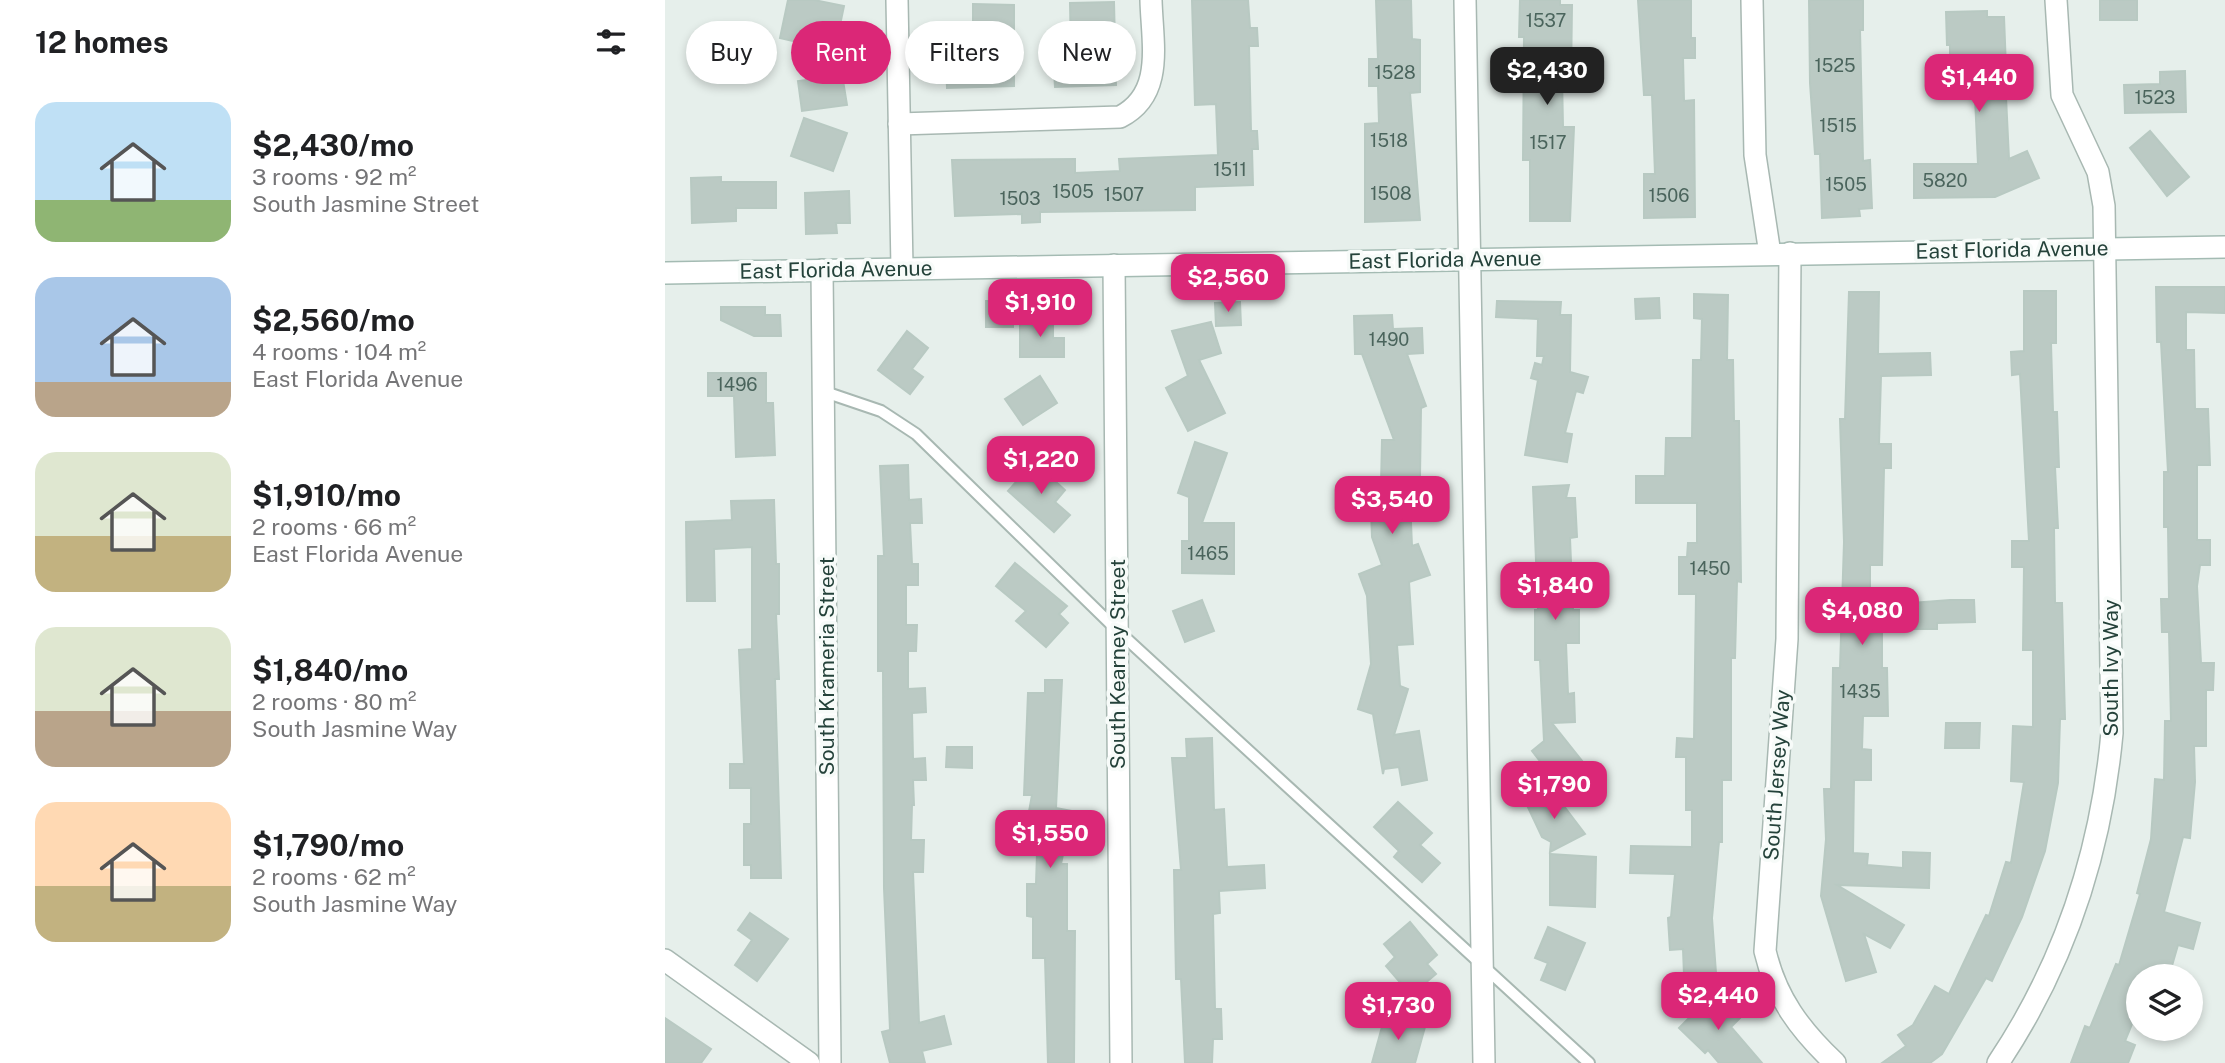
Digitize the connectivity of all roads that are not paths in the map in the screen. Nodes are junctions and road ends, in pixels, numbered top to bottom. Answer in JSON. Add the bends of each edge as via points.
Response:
{"nodes":[{"id":1,"x":897,"y":0,"type":"edge"},
{"id":2,"x":1151,"y":0,"type":"edge"},
{"id":3,"x":1465,"y":0,"type":"edge"},
{"id":4,"x":1752,"y":0,"type":"edge"},
{"id":5,"x":2056,"y":0,"type":"edge"},
{"id":6,"x":899,"y":124,"type":"junction"},
{"id":7,"x":2225,"y":247,"type":"edge"},
{"id":8,"x":2106,"y":249,"type":"junction"},
{"id":9,"x":1780,"y":254,"type":"junction"},
{"id":10,"x":1470,"y":260,"type":"junction"},
{"id":11,"x":1114,"y":265,"type":"junction"},
{"id":12,"x":902,"y":268,"type":"junction"},
{"id":13,"x":822,"y":270,"type":"junction"},
{"id":14,"x":665,"y":273,"type":"edge"},
{"id":15,"x":825,"y":392,"type":"junction"},
{"id":16,"x":1118,"y":631,"type":"junction"},
{"id":17,"x":665,"y":960,"type":"edge"},
{"id":18,"x":1483,"y":962,"type":"junction"},
{"id":19,"x":809,"y":1063,"type":"edge"},
{"id":20,"x":830,"y":1063,"type":"edge"},
{"id":21,"x":1121,"y":1063,"type":"edge"},
{"id":22,"x":1485,"y":1063,"type":"edge"},
{"id":23,"x":1589,"y":1063,"type":"edge"},
{"id":24,"x":1835,"y":1063,"type":"edge"},
{"id":25,"x":1998,"y":1063,"type":"edge"}],
"edges":[{"from":1,"to":6,"type":"street"},
{"from":2,"to":6,"type":"street","via":[[1151,85],[1140,105],[1120,117]]},
{"from":3,"to":10,"type":"street"},
{"from":4,"to":9,"type":"street","name":"South Jersey Way","via":[[1755,155]]},
{"from":5,"to":8,"type":"street","name":"South Ivy Way","via":[[2063,95],[2100,180]]},
{"from":6,"to":12,"type":"street"},
{"from":7,"to":8,"type":"street","name":"East Florida Avenue"},
{"from":8,"to":9,"type":"street","name":"East Florida Avenue"},
{"from":8,"to":25,"type":"street","name":"South Ivy Way","via":[[2113,694],[2105,797],[2085,880],[2060,949],[2034,1005]]},
{"from":9,"to":10,"type":"street","name":"East Florida Avenue"},
{"from":9,"to":24,"type":"street","name":"South Jersey Way","via":[[1787,639],[1765,951],[1791,1016]]},
{"from":10,"to":11,"type":"street","name":"East Florida Avenue"},
{"from":10,"to":18,"type":"street"},
{"from":11,"to":12,"type":"street","name":"East Florida Avenue"},
{"from":11,"to":16,"type":"street","name":"South Kearney Street"},
{"from":12,"to":13,"type":"street","name":"East Florida Avenue"},
{"from":13,"to":14,"type":"street","name":"East Florida Avenue"},
{"from":13,"to":15,"type":"street","name":"South Krameria Street"},
{"from":15,"to":16,"type":"lane","via":[[881,411],[916,434]]},
{"from":15,"to":20,"type":"street","name":"South Krameria Street"},
{"from":16,"to":18,"type":"lane"},
{"from":16,"to":21,"type":"street","name":"South Kearney Street"},
{"from":17,"to":19,"type":"street"},
{"from":18,"to":22,"type":"street"},
{"from":18,"to":23,"type":"lane"}]}
